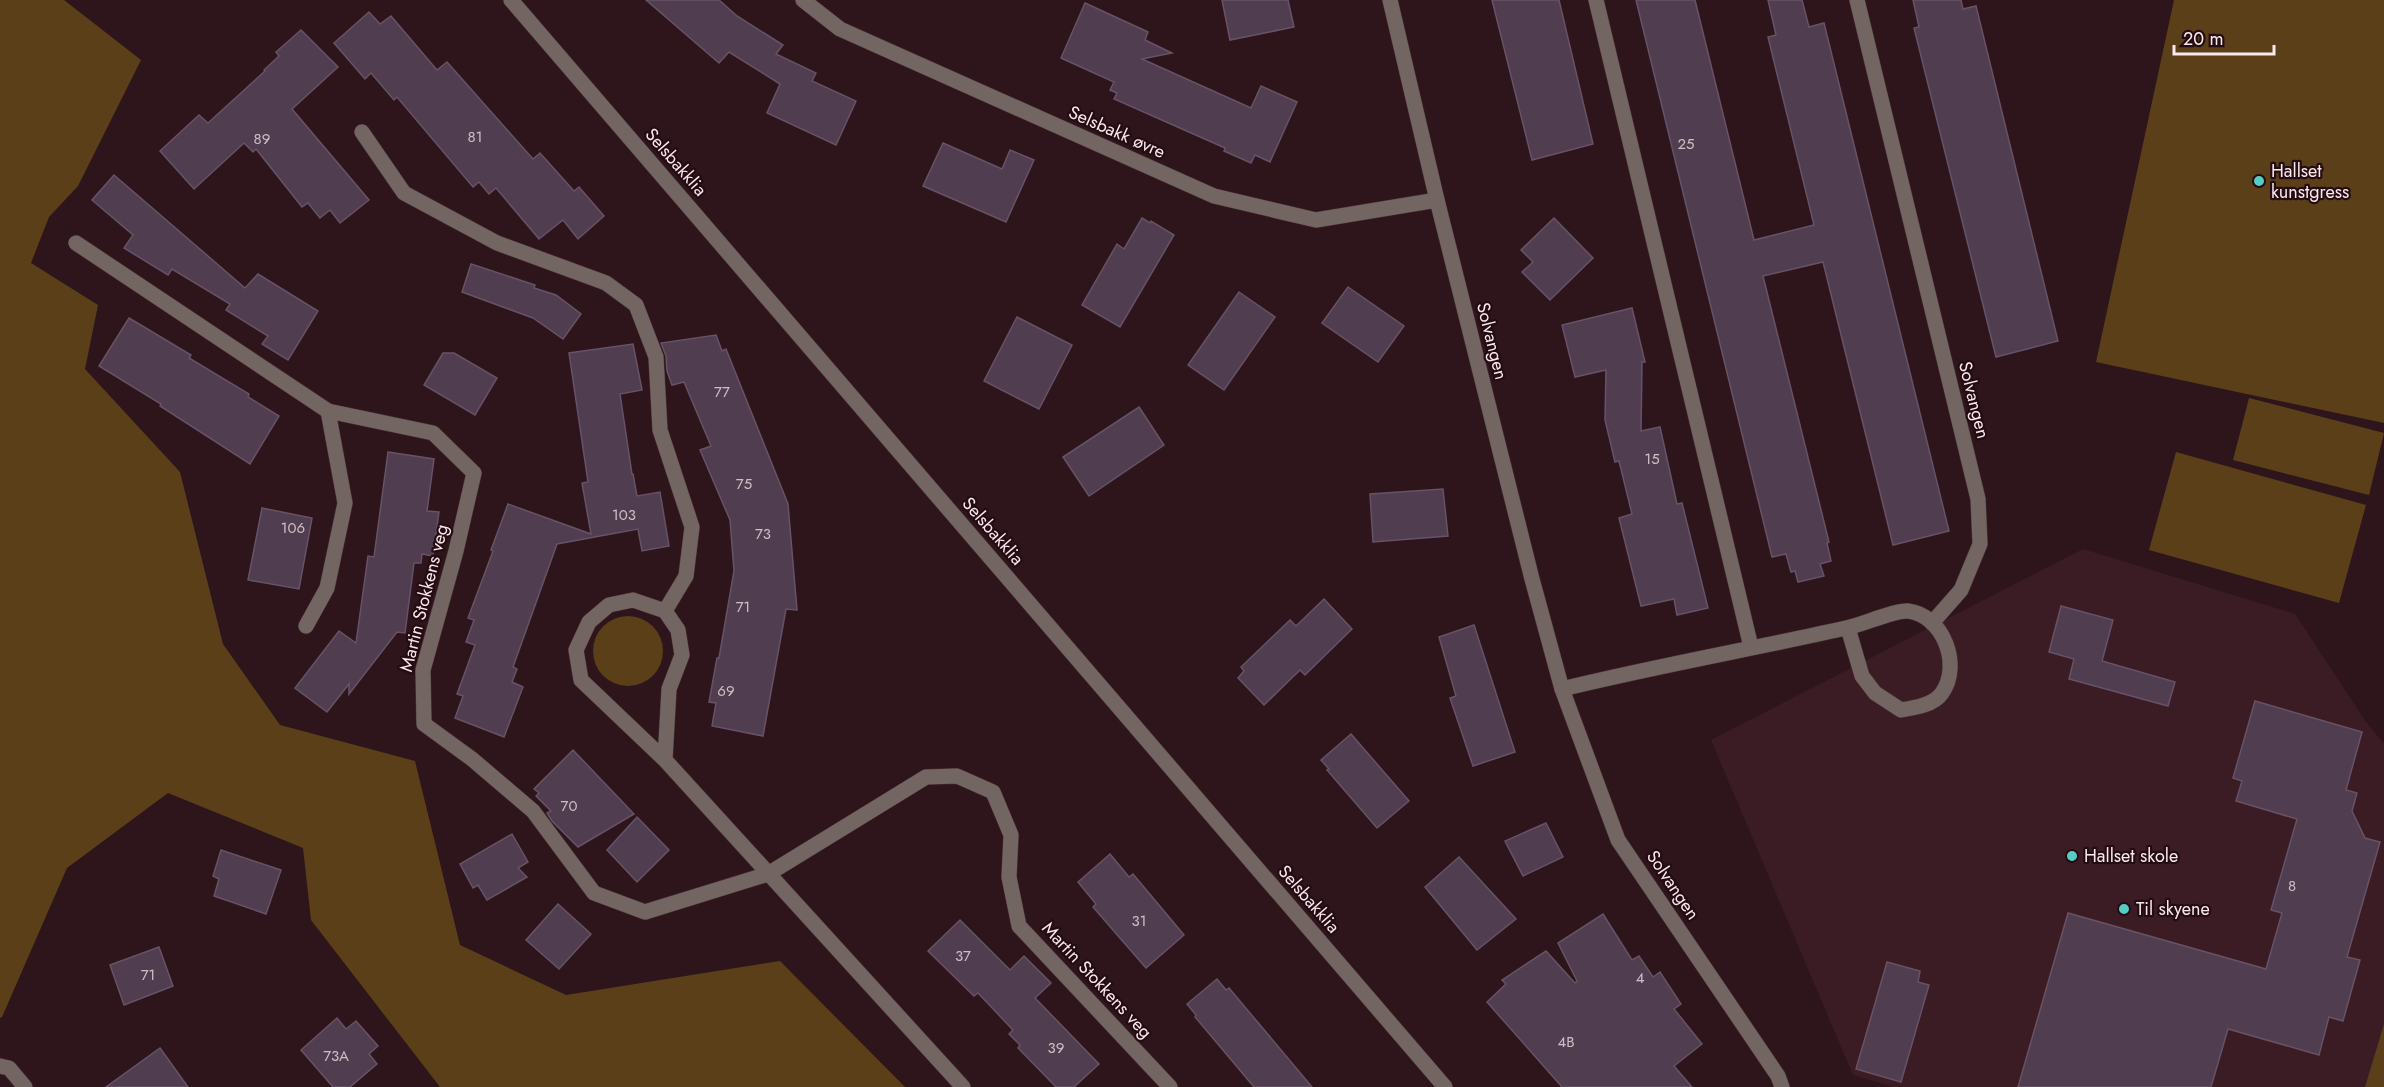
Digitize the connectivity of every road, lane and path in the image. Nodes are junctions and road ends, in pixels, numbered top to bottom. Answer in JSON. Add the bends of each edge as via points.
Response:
{"nodes":[{"id":1,"x":511,"y":0,"type":"edge"},
{"id":2,"x":803,"y":0,"type":"edge"},
{"id":3,"x":1390,"y":0,"type":"edge"},
{"id":4,"x":1596,"y":0,"type":"edge"},
{"id":5,"x":1857,"y":0,"type":"edge"},
{"id":6,"x":362,"y":132,"type":"dead end"},
{"id":7,"x":1437,"y":200,"type":"junction"},
{"id":8,"x":76,"y":243,"type":"dead end"},
{"id":9,"x":328,"y":411,"type":"junction"},
{"id":10,"x":665,"y":611,"type":"junction"},
{"id":11,"x":1932,"y":623,"type":"junction"},
{"id":12,"x":306,"y":626,"type":"dead end"},
{"id":13,"x":1848,"y":627,"type":"junction"},
{"id":14,"x":1751,"y":647,"type":"junction"},
{"id":15,"x":1562,"y":689,"type":"junction"},
{"id":16,"x":665,"y":760,"type":"junction"},
{"id":17,"x":768,"y":874,"type":"junction"},
{"id":18,"x":0,"y":1066,"type":"edge"},
{"id":19,"x":25,"y":1087,"type":"edge"},
{"id":20,"x":963,"y":1087,"type":"edge"},
{"id":21,"x":1170,"y":1087,"type":"edge"},
{"id":22,"x":1445,"y":1087,"type":"edge"},
{"id":23,"x":1782,"y":1087,"type":"edge"}],
"edges":[{"from":1,"to":22,"type":"street","name":"Selsbakklia"},
{"from":2,"to":7,"type":"street","name":"Selsbakk øvre","via":[[840,29],[1214,196],[1316,220]]},
{"from":3,"to":7,"type":"street","name":"Solvangen"},
{"from":4,"to":14,"type":"street"},
{"from":5,"to":11,"type":"street","name":"Solvangen","via":[[1978,499],[1980,544],[1961,590]]},
{"from":6,"to":10,"type":"street","via":[[404,193],[497,243],[606,283],[636,305],[656,357],[660,430],[692,527],[686,576]]},
{"from":7,"to":15,"type":"street","name":"Solvangen"},
{"from":8,"to":9,"type":"street","name":"Martin Stokkens veg"},
{"from":9,"to":12,"type":"street","via":[[345,503],[327,588]]},
{"from":9,"to":17,"type":"street","name":"Martin Stokkens veg","via":[[433,433],[474,473],[423,670],[424,724],[533,811],[594,893],[645,912]]},
{"from":10,"to":16,"type":"street","via":[[678,630],[682,655],[669,689]]},
{"from":10,"to":16,"type":"street","via":[[633,600],[609,605],[589,622],[576,650],[580,680]]},
{"from":11,"to":13,"type":"street","via":[[1920,614],[1905,611]]},
{"from":11,"to":13,"type":"street","via":[[1946,640],[1948,678],[1942,694],[1922,706],[1901,710],[1875,693],[1862,676]]},
{"from":13,"to":14,"type":"street"},
{"from":14,"to":15,"type":"street"},
{"from":15,"to":23,"type":"street","name":"Solvangen","via":[[1618,840]]},
{"from":16,"to":17,"type":"street"},
{"from":17,"to":20,"type":"street"},
{"from":17,"to":21,"type":"street","name":"Martin Stokkens veg","via":[[926,777],[957,776],[993,792],[1011,835],[1009,877],[1018,926]]},
{"from":18,"to":19,"type":"street","via":[[9,1068]]}]}
